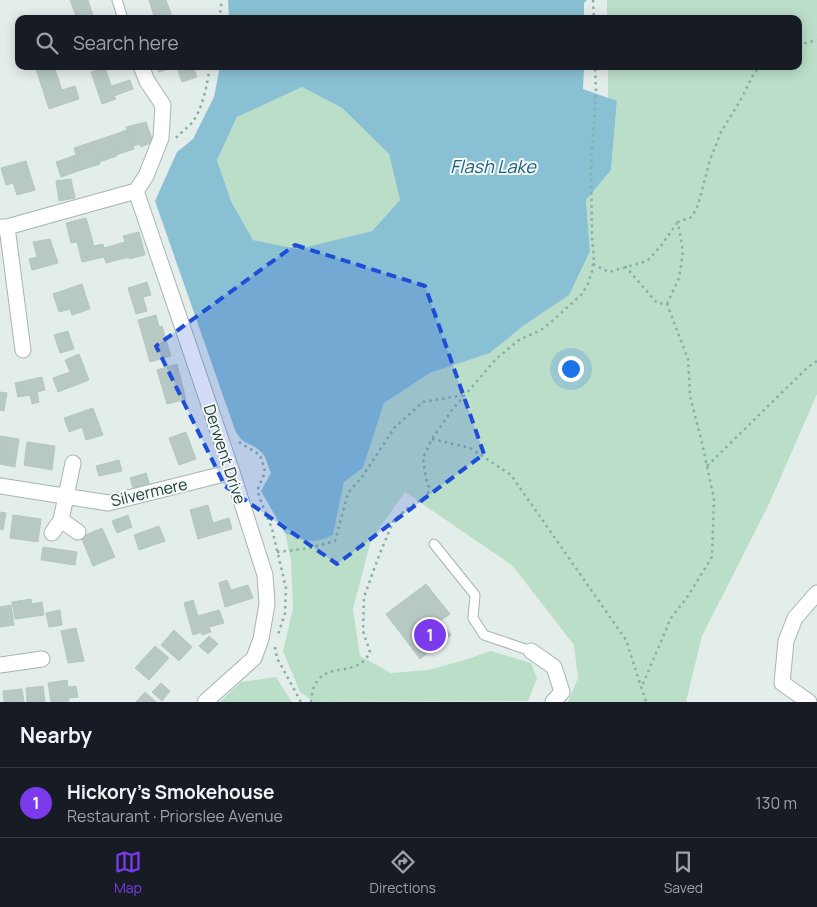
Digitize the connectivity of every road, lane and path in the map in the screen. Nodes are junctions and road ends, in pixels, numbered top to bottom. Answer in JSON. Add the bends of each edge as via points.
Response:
{"nodes":[{"id":1,"x":117,"y":0,"type":"edge"},
{"id":2,"x":222,"y":0,"type":"edge"},
{"id":3,"x":593,"y":0,"type":"edge"},
{"id":4,"x":122,"y":15,"type":"edge"},
{"id":5,"x":220,"y":15,"type":"edge"},
{"id":6,"x":594,"y":15,"type":"edge"},
{"id":7,"x":817,"y":40,"type":"edge"},
{"id":8,"x":802,"y":44,"type":"edge"},
{"id":9,"x":143,"y":70,"type":"edge"},
{"id":10,"x":209,"y":70,"type":"edge"},
{"id":11,"x":595,"y":70,"type":"edge"},
{"id":12,"x":757,"y":70,"type":"edge"},
{"id":13,"x":174,"y":144,"type":"dead end"},
{"id":14,"x":136,"y":191,"type":"junction"},
{"id":15,"x":678,"y":222,"type":"junction"},
{"id":16,"x":4,"y":227,"type":"edge"},
{"id":17,"x":593,"y":264,"type":"junction"},
{"id":18,"x":625,"y":266,"type":"junction"},
{"id":19,"x":667,"y":304,"type":"junction"},
{"id":20,"x":23,"y":350,"type":"dead end"},
{"id":21,"x":817,"y":361,"type":"edge"},
{"id":22,"x":464,"y":395,"type":"junction"},
{"id":23,"x":232,"y":437,"type":"dead end"},
{"id":24,"x":432,"y":439,"type":"junction"},
{"id":25,"x":73,"y":463,"type":"dead end"},
{"id":26,"x":707,"y":466,"type":"junction"},
{"id":27,"x":232,"y":472,"type":"junction"},
{"id":28,"x":0,"y":486,"type":"edge"},
{"id":29,"x":66,"y":496,"type":"junction"},
{"id":30,"x":61,"y":520,"type":"junction"},
{"id":31,"x":78,"y":532,"type":"dead end"},
{"id":32,"x":52,"y":533,"type":"dead end"},
{"id":33,"x":434,"y":544,"type":"dead end"},
{"id":34,"x":277,"y":552,"type":"junction"},
{"id":35,"x":817,"y":593,"type":"edge"},
{"id":36,"x":531,"y":651,"type":"joint"},
{"id":37,"x":42,"y":659,"type":"dead end"},
{"id":38,"x":0,"y":665,"type":"edge"},
{"id":39,"x":642,"y":686,"type":"junction"},
{"id":40,"x":205,"y":702,"type":"edge"},
{"id":41,"x":301,"y":702,"type":"edge"},
{"id":42,"x":311,"y":702,"type":"edge"},
{"id":43,"x":553,"y":702,"type":"edge"},
{"id":44,"x":646,"y":702,"type":"edge"},
{"id":45,"x":810,"y":702,"type":"edge"}],
"edges":[{"from":1,"to":4,"type":"lane"},
{"from":2,"to":5,"type":"path"},
{"from":3,"to":6,"type":"path"},
{"from":7,"to":8,"type":"path"},
{"from":9,"to":14,"type":"street","via":[[163,105],[161,138],[146,176]]},
{"from":10,"to":13,"type":"path","via":[[199,108],[191,124]]},
{"from":11,"to":17,"type":"path","via":[[591,166]]},
{"from":12,"to":15,"type":"path","via":[[721,132],[692,217]]},
{"from":14,"to":16,"type":"street"},
{"from":14,"to":27,"type":"street","name":"Derwent Drive"},
{"from":15,"to":18,"type":"path","via":[[647,261]]},
{"from":15,"to":19,"type":"path","via":[[683,252],[679,278]]},
{"from":16,"to":20,"type":"street"},
{"from":17,"to":18,"type":"path","via":[[609,272]]},
{"from":17,"to":22,"type":"path","via":[[588,284],[576,300],[541,330],[519,340],[496,359]]},
{"from":18,"to":19,"type":"path","via":[[657,303]]},
{"from":19,"to":26,"type":"path","via":[[688,358],[690,396]]},
{"from":21,"to":26,"type":"path"},
{"from":22,"to":24,"type":"path"},
{"from":22,"to":34,"type":"path","via":[[422,402],[395,427],[348,493],[336,541]]},
{"from":23,"to":34,"type":"path","via":[[260,455],[265,472],[258,489],[259,496]]},
{"from":24,"to":39,"type":"path","via":[[470,448],[511,475],[626,640]]},
{"from":24,"to":42,"type":"path","via":[[423,458],[428,493],[394,520],[364,597],[363,631],[370,652],[366,661],[320,677]]},
{"from":25,"to":29,"type":"street"},
{"from":26,"to":39,"type":"path","via":[[714,499],[712,556],[671,618]]},
{"from":27,"to":29,"type":"street","name":"Silvermere","via":[[108,503]]},
{"from":27,"to":40,"type":"street","name":"Derwent Drive","via":[[264,575],[267,604],[254,658]]},
{"from":28,"to":29,"type":"street","name":"Silvermere"},
{"from":29,"to":30,"type":"street"},
{"from":30,"to":31,"type":"street"},
{"from":30,"to":32,"type":"street"},
{"from":33,"to":36,"type":"lane","via":[[475,595],[473,618],[484,635]]},
{"from":34,"to":41,"type":"path","via":[[286,601],[275,647]]},
{"from":35,"to":45,"type":"street","via":[[795,618],[786,641],[782,683]]},
{"from":36,"to":43,"type":"street","via":[[554,667],[562,692]]},
{"from":37,"to":38,"type":"street"},
{"from":39,"to":44,"type":"path"}]}
